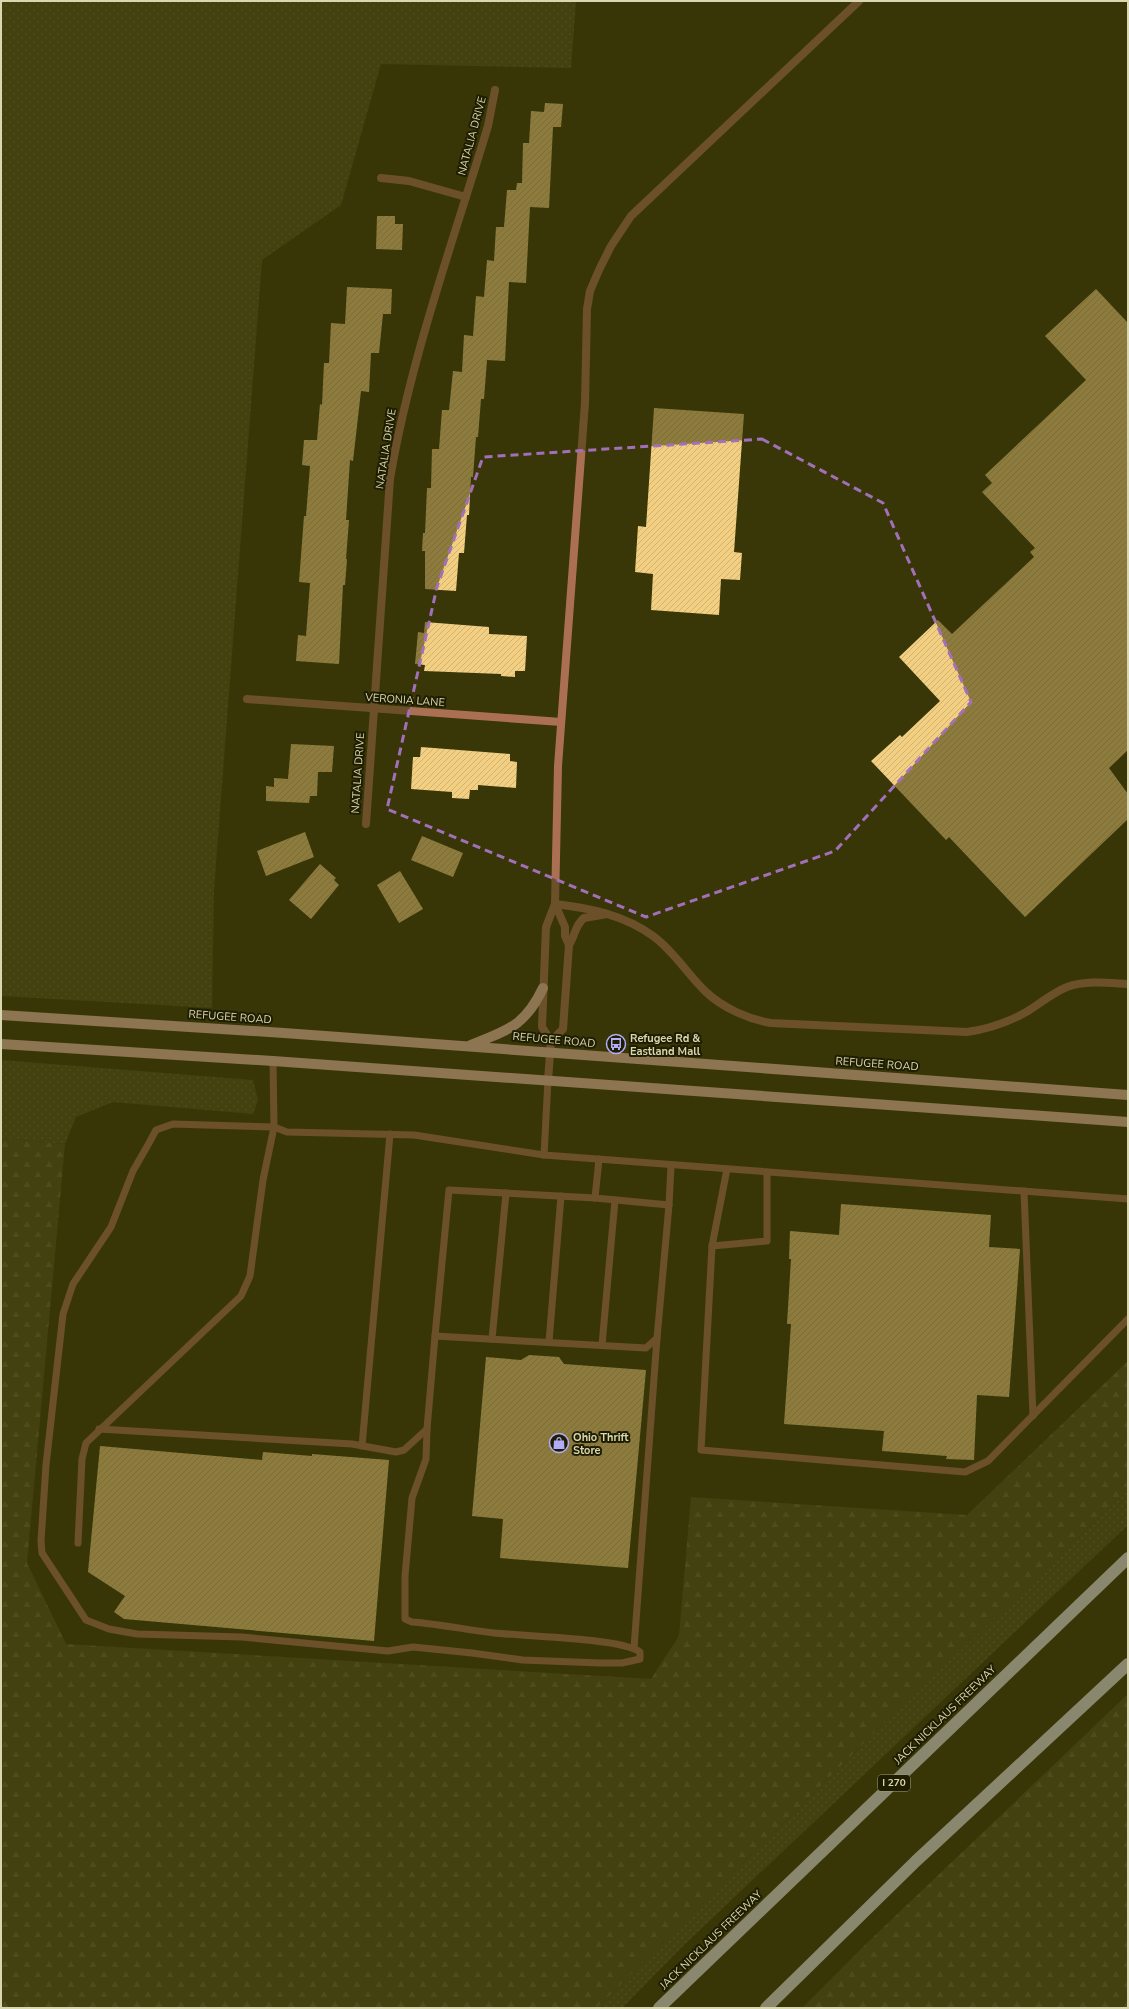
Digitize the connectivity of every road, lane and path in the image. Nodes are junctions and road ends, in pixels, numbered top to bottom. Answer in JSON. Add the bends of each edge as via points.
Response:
{"nodes":[{"id":1,"x":859,"y":1,"type":"edge"},
{"id":2,"x":495,"y":90,"type":"dead end"},
{"id":3,"x":381,"y":178,"type":"dead end"},
{"id":4,"x":466,"y":198,"type":"junction"},
{"id":5,"x":247,"y":699,"type":"dead end"},
{"id":6,"x":373,"y":708,"type":"junction"},
{"id":7,"x":562,"y":722,"type":"junction"},
{"id":8,"x":366,"y":824,"type":"dead end"},
{"id":9,"x":555,"y":904,"type":"junction"},
{"id":10,"x":608,"y":914,"type":"junction"},
{"id":11,"x":569,"y":945,"type":"junction"},
{"id":12,"x":1128,"y":984,"type":"edge"},
{"id":13,"x":543,"y":988,"type":"junction"},
{"id":14,"x":1,"y":1016,"type":"edge"},
{"id":15,"x":551,"y":1042,"type":"junction"},
{"id":16,"x":1,"y":1044,"type":"edge"},
{"id":17,"x":470,"y":1046,"type":"junction"},
{"id":18,"x":550,"y":1052,"type":"junction"},
{"id":19,"x":273,"y":1061,"type":"junction"},
{"id":20,"x":548,"y":1080,"type":"junction"},
{"id":21,"x":1128,"y":1095,"type":"edge"},
{"id":22,"x":1128,"y":1122,"type":"edge"},
{"id":23,"x":274,"y":1127,"type":"junction"},
{"id":24,"x":390,"y":1134,"type":"junction"},
{"id":25,"x":544,"y":1155,"type":"junction"},
{"id":26,"x":599,"y":1159,"type":"junction"},
{"id":27,"x":671,"y":1166,"type":"junction"},
{"id":28,"x":727,"y":1169,"type":"junction"},
{"id":29,"x":767,"y":1172,"type":"junction"},
{"id":30,"x":1024,"y":1191,"type":"junction"},
{"id":31,"x":506,"y":1193,"type":"junction"},
{"id":32,"x":561,"y":1196,"type":"junction"},
{"id":33,"x":595,"y":1198,"type":"junction"},
{"id":34,"x":1128,"y":1199,"type":"edge"},
{"id":35,"x":615,"y":1200,"type":"junction"},
{"id":36,"x":669,"y":1205,"type":"junction"},
{"id":37,"x":712,"y":1246,"type":"junction"},
{"id":38,"x":1128,"y":1319,"type":"edge"},
{"id":39,"x":436,"y":1336,"type":"junction"},
{"id":40,"x":657,"y":1338,"type":"junction"},
{"id":41,"x":492,"y":1339,"type":"junction"},
{"id":42,"x":549,"y":1342,"type":"junction"},
{"id":43,"x":602,"y":1345,"type":"junction"},
{"id":44,"x":1033,"y":1416,"type":"junction"},
{"id":45,"x":99,"y":1429,"type":"junction"},
{"id":46,"x":427,"y":1429,"type":"junction"},
{"id":47,"x":362,"y":1446,"type":"junction"},
{"id":48,"x":78,"y":1543,"type":"dead end"},
{"id":49,"x":1128,"y":1558,"type":"edge"},
{"id":50,"x":634,"y":1648,"type":"junction"},
{"id":51,"x":1128,"y":1664,"type":"edge"},
{"id":52,"x":659,"y":2008,"type":"edge"},
{"id":53,"x":766,"y":2008,"type":"edge"}],
"edges":[{"from":1,"to":7,"type":"street","via":[[631,216],[611,246],[596,276],[587,309],[585,403]]},
{"from":2,"to":4,"type":"street","name":"NATALIA DRIVE","via":[[488,126]]},
{"from":3,"to":4,"type":"street","via":[[409,181]]},
{"from":4,"to":6,"type":"street","name":"NATALIA DRIVE","via":[[408,390],[397,439],[390,480]]},
{"from":5,"to":6,"type":"street","name":"VERONIA LANE"},
{"from":6,"to":7,"type":"street","name":"VERONIA LANE"},
{"from":6,"to":8,"type":"street","name":"NATALIA DRIVE"},
{"from":7,"to":9,"type":"street","via":[[557,780]]},
{"from":9,"to":10,"type":"street","via":[[589,908]]},
{"from":9,"to":11,"type":"street","via":[[565,927],[564,936]]},
{"from":9,"to":13,"type":"street","via":[[546,927]]},
{"from":10,"to":11,"type":"street","via":[[584,918]]},
{"from":10,"to":12,"type":"street","via":[[653,936],[706,992],[719,1002],[752,1018],[779,1024],[967,1032],[1005,1022],[1056,992],[1072,986],[1099,983]]},
{"from":11,"to":15,"type":"street","via":[[563,1029]]},
{"from":13,"to":15,"type":"street","via":[[542,1027]]},
{"from":13,"to":17,"type":"main road","via":[[527,1016],[505,1032]]},
{"from":14,"to":17,"type":"main road","name":"REFUGEE ROAD"},
{"from":15,"to":18,"type":"street"},
{"from":16,"to":19,"type":"main road"},
{"from":17,"to":18,"type":"main road","name":"REFUGEE ROAD"},
{"from":18,"to":20,"type":"street"},
{"from":18,"to":21,"type":"main road","name":"REFUGEE ROAD"},
{"from":19,"to":20,"type":"main road"},
{"from":19,"to":23,"type":"lane"},
{"from":20,"to":22,"type":"main road"},
{"from":20,"to":25,"type":"lane"},
{"from":23,"to":24,"type":"lane","via":[[287,1132]]},
{"from":23,"to":45,"type":"lane","via":[[263,1180],[250,1276],[240,1296]]},
{"from":23,"to":50,"type":"lane","via":[[172,1124],[156,1130],[133,1171],[112,1227],[73,1284],[63,1314],[46,1465],[41,1542],[42,1553],[86,1620],[109,1629],[137,1634],[242,1637],[388,1651],[413,1647],[523,1660],[622,1663],[640,1659],[640,1652]]},
{"from":24,"to":25,"type":"lane","via":[[414,1135]]},
{"from":24,"to":47,"type":"lane"},
{"from":25,"to":26,"type":"lane"},
{"from":26,"to":27,"type":"lane"},
{"from":26,"to":33,"type":"lane"},
{"from":27,"to":28,"type":"lane"},
{"from":27,"to":36,"type":"lane"},
{"from":28,"to":29,"type":"lane"},
{"from":28,"to":37,"type":"lane"},
{"from":29,"to":30,"type":"lane"},
{"from":29,"to":37,"type":"lane","via":[[767,1241]]},
{"from":30,"to":34,"type":"lane"},
{"from":30,"to":44,"type":"lane"},
{"from":31,"to":32,"type":"lane"},
{"from":31,"to":39,"type":"lane","via":[[449,1190]]},
{"from":31,"to":41,"type":"lane"},
{"from":32,"to":33,"type":"lane"},
{"from":32,"to":42,"type":"lane"},
{"from":33,"to":35,"type":"lane"},
{"from":35,"to":36,"type":"lane"},
{"from":35,"to":43,"type":"lane"},
{"from":36,"to":40,"type":"lane"},
{"from":37,"to":44,"type":"lane","via":[[701,1450],[965,1472],[988,1461]]},
{"from":38,"to":44,"type":"lane"},
{"from":39,"to":41,"type":"lane"},
{"from":39,"to":46,"type":"lane"},
{"from":40,"to":43,"type":"lane","via":[[646,1348]]},
{"from":40,"to":50,"type":"lane"},
{"from":41,"to":42,"type":"lane"},
{"from":42,"to":43,"type":"lane"},
{"from":45,"to":47,"type":"lane"},
{"from":45,"to":48,"type":"lane","via":[[86,1443],[82,1459]]},
{"from":46,"to":47,"type":"lane","via":[[404,1450],[396,1452]]},
{"from":46,"to":50,"type":"lane","via":[[426,1458],[412,1498],[405,1576],[405,1619],[493,1633]]},
{"from":49,"to":52,"type":"highway","name":"JACK NICKLAUS FREEWAY","number":"I 270"},
{"from":51,"to":53,"type":"highway","via":[[916,1861]]}]}
